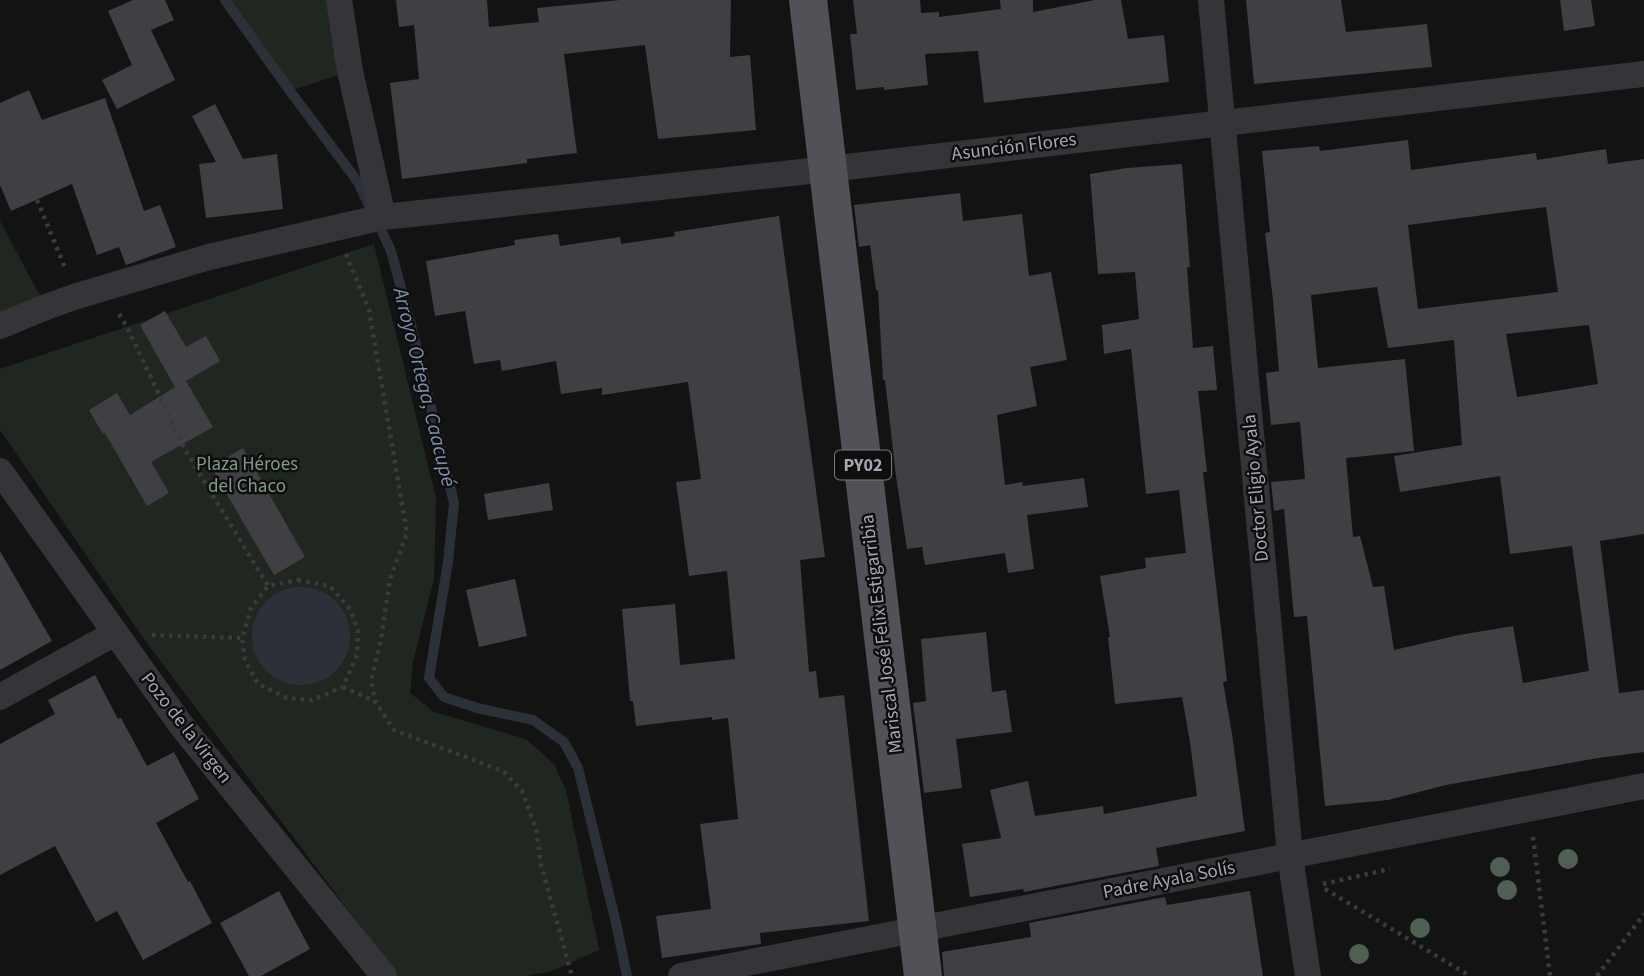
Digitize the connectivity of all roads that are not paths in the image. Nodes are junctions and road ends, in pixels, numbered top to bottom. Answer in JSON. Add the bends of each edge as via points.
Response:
{"nodes":[{"id":1,"x":339,"y":0,"type":"edge"},
{"id":2,"x":808,"y":0,"type":"edge"},
{"id":3,"x":1211,"y":0,"type":"edge"},
{"id":4,"x":1644,"y":74,"type":"edge"},
{"id":5,"x":1222,"y":123,"type":"junction"},
{"id":6,"x":829,"y":169,"type":"junction"},
{"id":7,"x":382,"y":217,"type":"junction"},
{"id":8,"x":0,"y":326,"type":"edge"},
{"id":9,"x":0,"y":471,"type":"edge"},
{"id":10,"x":115,"y":633,"type":"junction"},
{"id":11,"x":0,"y":697,"type":"edge"},
{"id":12,"x":1644,"y":786,"type":"edge"},
{"id":13,"x":1290,"y":856,"type":"junction"},
{"id":14,"x":917,"y":930,"type":"junction"},
{"id":15,"x":688,"y":975,"type":"edge"},
{"id":16,"x":384,"y":976,"type":"edge"},
{"id":17,"x":923,"y":976,"type":"edge"},
{"id":18,"x":1308,"y":976,"type":"edge"}],
"edges":[{"from":1,"to":7,"type":"street"},
{"from":2,"to":6,"type":"main road","name":"Mariscal José Félix Estigarribia","number":"PY02"},
{"from":3,"to":5,"type":"street","name":"Doctor Eligio Ayala"},
{"from":4,"to":5,"type":"street","name":"Asunción Flores"},
{"from":5,"to":6,"type":"street","name":"Asunción Flores"},
{"from":5,"to":13,"type":"street","name":"Doctor Eligio Ayala"},
{"from":6,"to":7,"type":"street","name":"Asunción Flores"},
{"from":6,"to":14,"type":"main road","name":"Mariscal José Félix Estigarribia","number":"PY02"},
{"from":7,"to":8,"type":"street","name":"Asunción Flores","via":[[209,257],[77,296]]},
{"from":9,"to":10,"type":"street","name":"Pozo de la Virgen"},
{"from":10,"to":11,"type":"street"},
{"from":10,"to":16,"type":"street","name":"Pozo de la Virgen","via":[[181,725]]},
{"from":12,"to":13,"type":"street","name":"Padre Ayala Solís"},
{"from":13,"to":14,"type":"street","name":"Padre Ayala Solís"},
{"from":13,"to":18,"type":"street","name":"Doctor Eligio Ayala"},
{"from":14,"to":15,"type":"street","name":"Padre Ayala Solís"},
{"from":14,"to":17,"type":"main road","name":"Mariscal José Félix Estigarribia","number":"PY02"}]}
